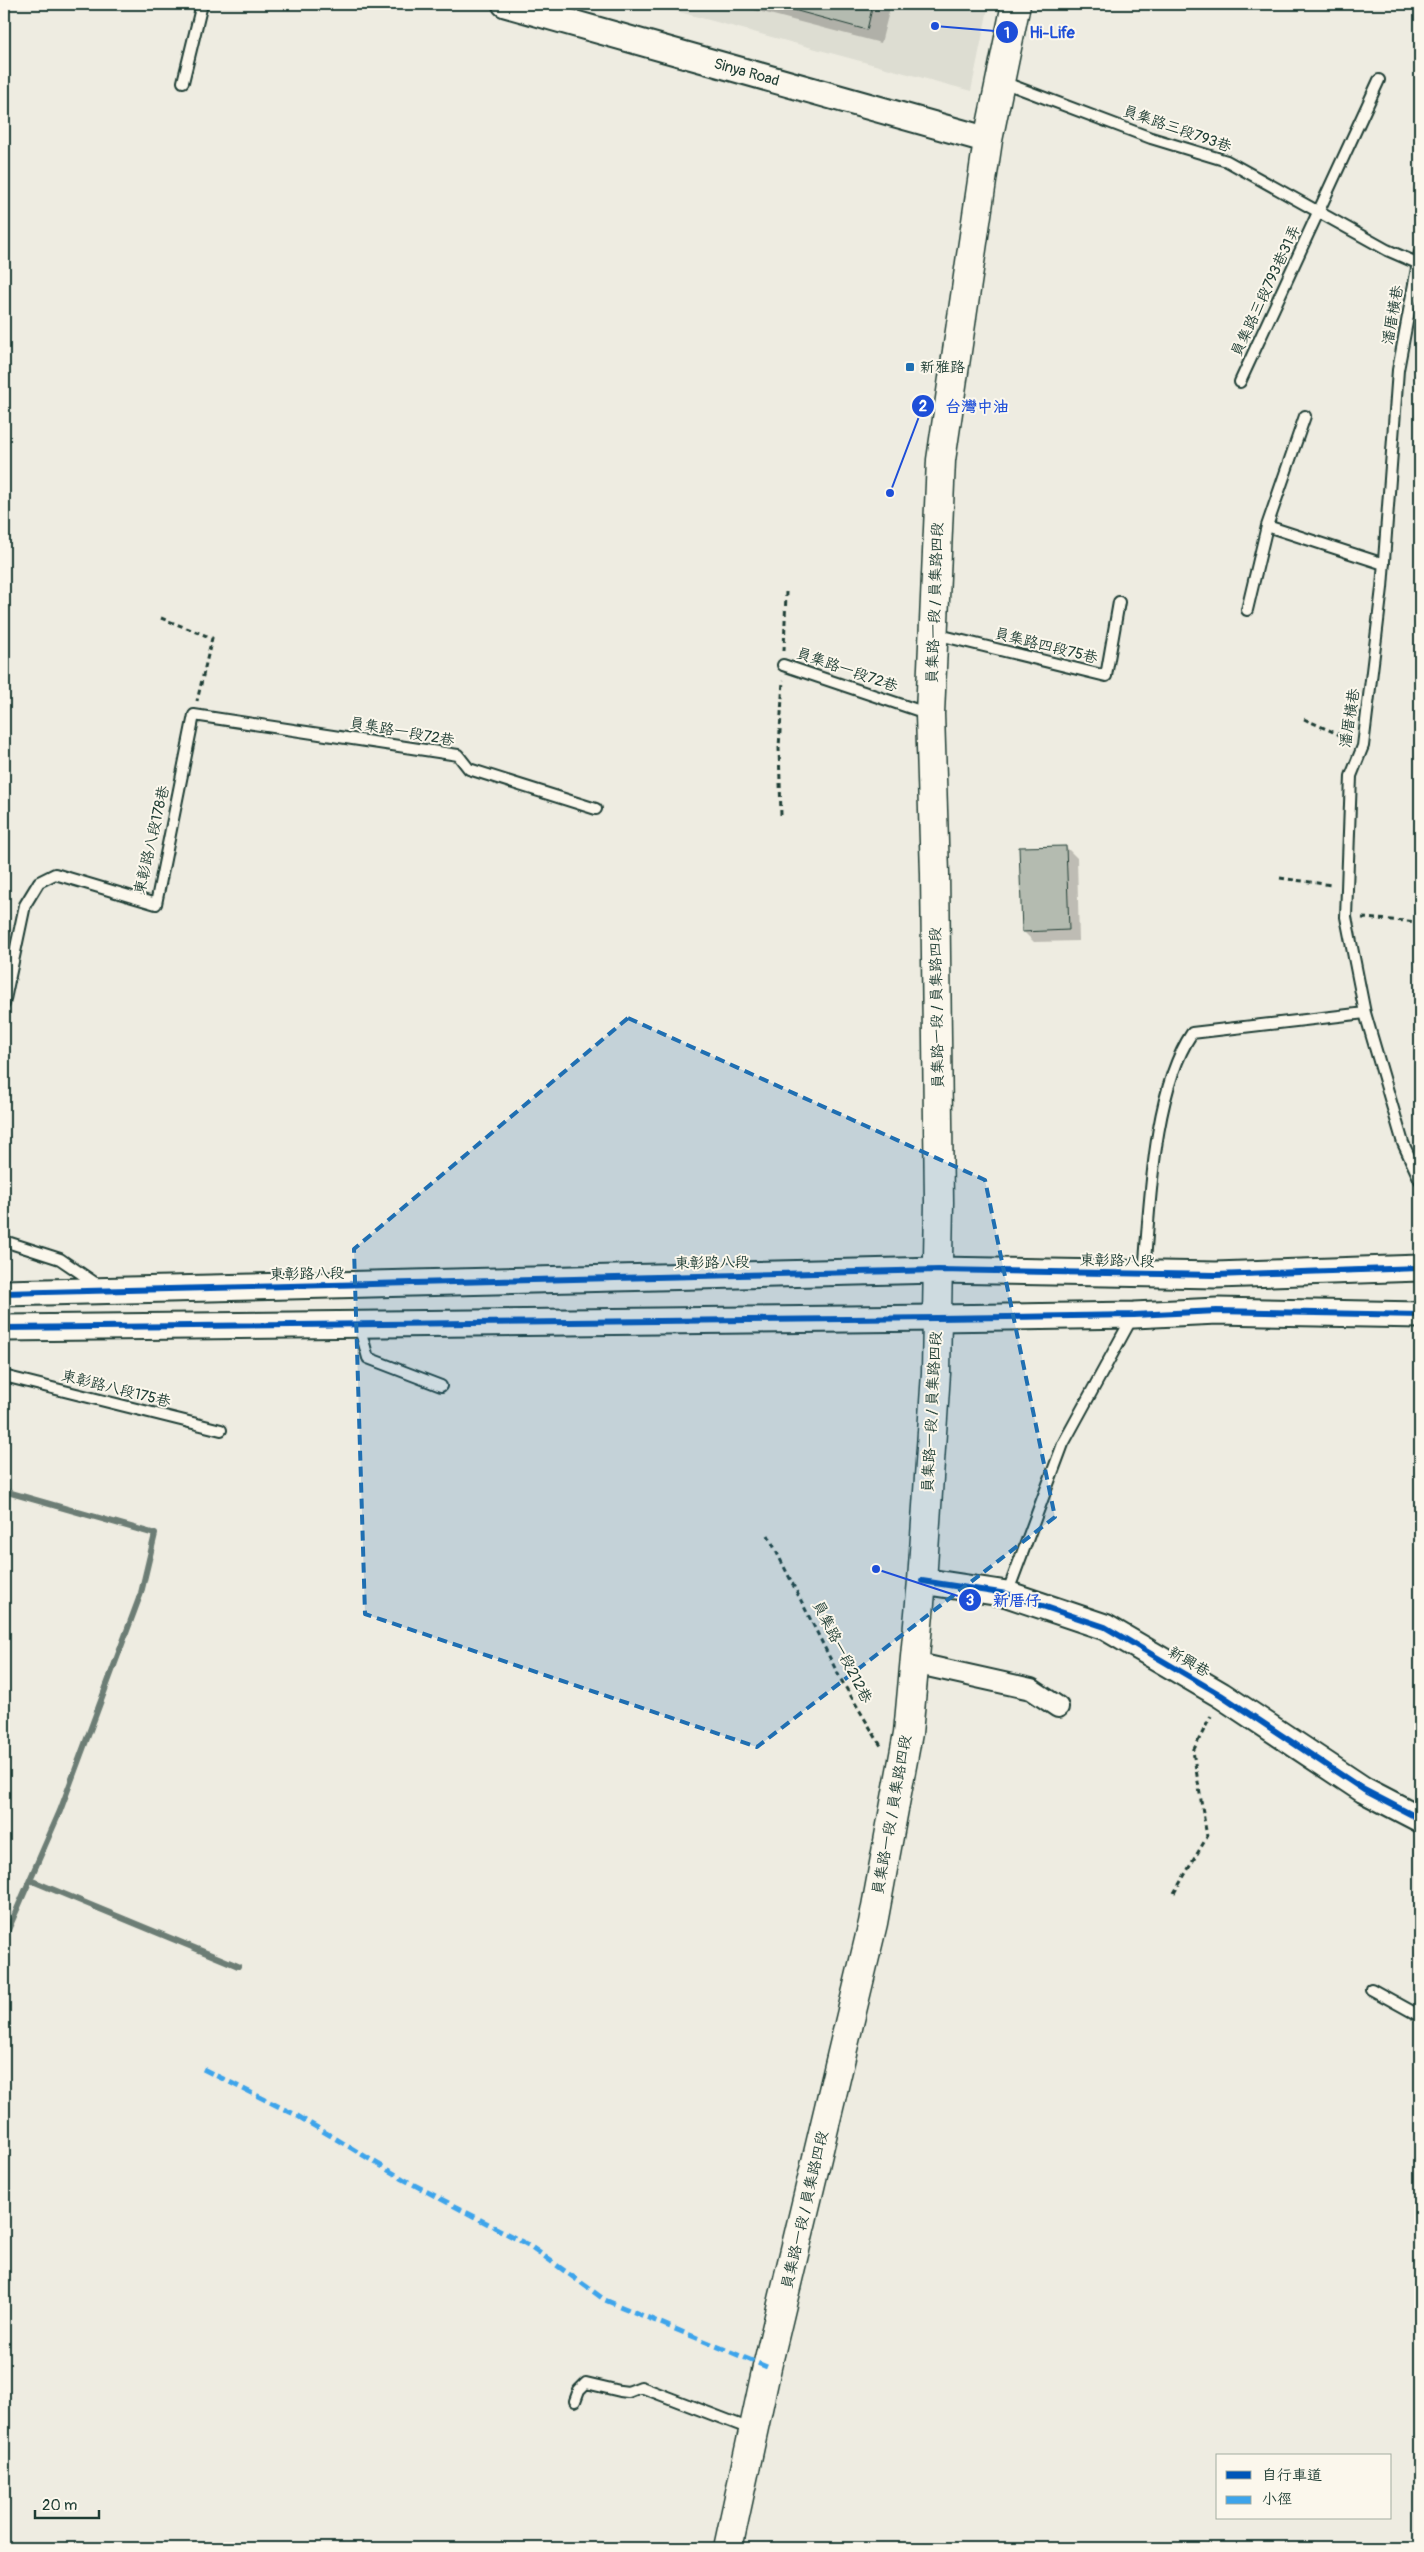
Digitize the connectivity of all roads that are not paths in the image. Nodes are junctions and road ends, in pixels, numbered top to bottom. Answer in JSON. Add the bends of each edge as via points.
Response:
{"nodes":[{"id":1,"x":202,"y":4,"type":"edge"},
{"id":2,"x":1016,"y":4,"type":"edge"},
{"id":3,"x":519,"y":5,"type":"edge"},
{"id":4,"x":1379,"y":80,"type":"dead end"},
{"id":5,"x":1000,"y":81,"type":"junction"},
{"id":6,"x":183,"y":82,"type":"dead end"},
{"id":7,"x":988,"y":140,"type":"junction"},
{"id":8,"x":1318,"y":213,"type":"junction"},
{"id":9,"x":1420,"y":252,"type":"edge"},
{"id":10,"x":1417,"y":264,"type":"junction"},
{"id":11,"x":1240,"y":382,"type":"dead end"},
{"id":12,"x":1305,"y":416,"type":"dead end"},
{"id":13,"x":1267,"y":526,"type":"junction"},
{"id":14,"x":1384,"y":564,"type":"junction"},
{"id":15,"x":1119,"y":602,"type":"dead end"},
{"id":16,"x":1248,"y":610,"type":"dead end"},
{"id":17,"x":934,"y":634,"type":"junction"},
{"id":18,"x":783,"y":665,"type":"road end"},
{"id":19,"x":194,"y":714,"type":"joint"},
{"id":20,"x":930,"y":714,"type":"junction"},
{"id":21,"x":596,"y":809,"type":"dead end"},
{"id":22,"x":4,"y":1004,"type":"edge"},
{"id":23,"x":1365,"y":1013,"type":"junction"},
{"id":24,"x":1420,"y":1180,"type":"edge"},
{"id":25,"x":4,"y":1241,"type":"edge"},
{"id":26,"x":1420,"y":1268,"type":"edge"},
{"id":27,"x":938,"y":1270,"type":"junction"},
{"id":28,"x":1144,"y":1274,"type":"junction"},
{"id":29,"x":107,"y":1291,"type":"junction"},
{"id":30,"x":4,"y":1293,"type":"edge"},
{"id":31,"x":1134,"y":1315,"type":"junction"},
{"id":32,"x":1420,"y":1315,"type":"edge"},
{"id":33,"x":937,"y":1318,"type":"junction"},
{"id":34,"x":359,"y":1324,"type":"junction"},
{"id":35,"x":4,"y":1328,"type":"edge"},
{"id":36,"x":4,"y":1376,"type":"edge"},
{"id":37,"x":441,"y":1386,"type":"dead end"},
{"id":38,"x":221,"y":1430,"type":"dead end"},
{"id":39,"x":922,"y":1581,"type":"junction"},
{"id":40,"x":1007,"y":1594,"type":"junction"},
{"id":41,"x":914,"y":1663,"type":"junction"},
{"id":42,"x":1058,"y":1707,"type":"dead end"},
{"id":43,"x":1420,"y":1819,"type":"edge"},
{"id":44,"x":1371,"y":1989,"type":"dead end"},
{"id":45,"x":1420,"y":2016,"type":"edge"},
{"id":46,"x":575,"y":2401,"type":"dead end"},
{"id":47,"x":754,"y":2430,"type":"junction"},
{"id":48,"x":728,"y":2548,"type":"edge"}],
"edges":[{"from":1,"to":6,"type":"lane"},
{"from":2,"to":5,"type":"main road","name":"員集路一段 / 員集路四段"},
{"from":3,"to":7,"type":"street","name":"Sinya Road"},
{"from":4,"to":8,"type":"lane","name":"員集路三段793巷31弄"},
{"from":5,"to":7,"type":"main road","name":"員集路一段 / 員集路四段"},
{"from":5,"to":8,"type":"lane","name":"員集路三段793巷","via":[[1150,138],[1227,161]]},
{"from":7,"to":17,"type":"main road","name":"員集路一段 / 員集路四段","via":[[941,460]]},
{"from":8,"to":10,"type":"lane","name":"員集路三段793巷"},
{"from":8,"to":11,"type":"lane","name":"員集路三段793巷31弄"},
{"from":9,"to":10,"type":"lane","name":"潘厝橫巷"},
{"from":10,"to":14,"type":"lane","name":"潘厝橫巷","via":[[1398,370]]},
{"from":12,"to":13,"type":"lane"},
{"from":13,"to":14,"type":"lane"},
{"from":13,"to":16,"type":"lane"},
{"from":14,"to":23,"type":"lane","name":"潘厝橫巷","via":[[1363,746],[1351,776],[1346,917]]},
{"from":15,"to":17,"type":"lane","name":"員集路四段75巷","via":[[1106,676]]},
{"from":17,"to":20,"type":"main road","name":"員集路一段 / 員集路四段"},
{"from":18,"to":20,"type":"lane","name":"員集路一段72巷"},
{"from":19,"to":21,"type":"lane","name":"員集路一段72巷","via":[[458,755],[469,769]]},
{"from":19,"to":22,"type":"lane","name":"東彰路八段178巷","via":[[156,904],[55,874],[39,882],[24,905]]},
{"from":20,"to":27,"type":"main road","name":"員集路一段 / 員集路四段","via":[[935,874]]},
{"from":23,"to":24,"type":"lane","name":"潘厝橫巷","via":[[1403,1144]]},
{"from":23,"to":28,"type":"lane","via":[[1192,1033],[1182,1047],[1169,1081],[1154,1171]]},
{"from":25,"to":29,"type":"lane","via":[[60,1259]]},
{"from":26,"to":28,"type":"street","name":"東彰路八段","via":[[1216,1275]]},
{"from":27,"to":28,"type":"street","name":"東彰路八段"},
{"from":27,"to":29,"type":"street","name":"東彰路八段"},
{"from":27,"to":33,"type":"main road","name":"員集路一段 / 員集路四段"},
{"from":29,"to":30,"type":"street","name":"東彰路八段"},
{"from":31,"to":32,"type":"street","via":[[1217,1311]]},
{"from":31,"to":33,"type":"street"},
{"from":31,"to":40,"type":"lane","via":[[1063,1444]]},
{"from":33,"to":34,"type":"street"},
{"from":33,"to":39,"type":"main road","name":"員集路一段 / 員集路四段"},
{"from":34,"to":35,"type":"street"},
{"from":34,"to":37,"type":"lane","via":[[368,1358]]},
{"from":36,"to":38,"type":"lane","name":"東彰路八段175巷"},
{"from":39,"to":40,"type":"street","name":"新興巷"},
{"from":39,"to":41,"type":"main road","name":"員集路一段 / 員集路四段"},
{"from":40,"to":43,"type":"street","name":"新興巷","via":[[1105,1627],[1221,1695],[1364,1790]]},
{"from":41,"to":42,"type":"street","via":[[1031,1689]]},
{"from":41,"to":47,"type":"main road","name":"員集路一段 / 員集路四段","via":[[908,1733],[872,1922]]},
{"from":44,"to":45,"type":"lane"},
{"from":46,"to":47,"type":"lane","via":[[586,2383],[628,2392],[641,2388]]},
{"from":47,"to":48,"type":"main road","name":"員集路一段 / 員集路四段"}]}
